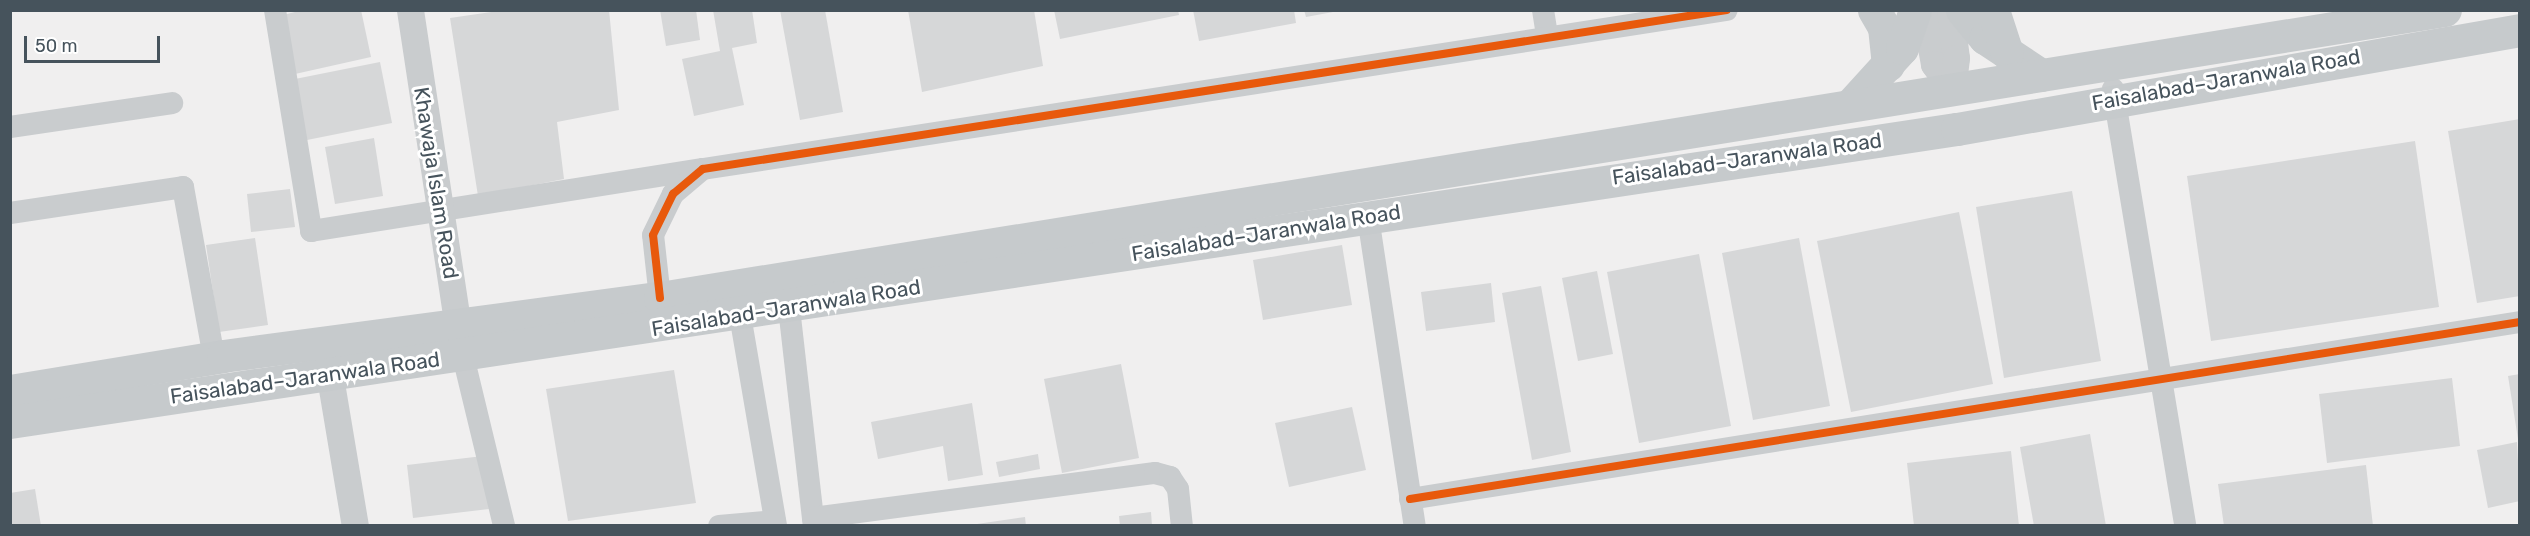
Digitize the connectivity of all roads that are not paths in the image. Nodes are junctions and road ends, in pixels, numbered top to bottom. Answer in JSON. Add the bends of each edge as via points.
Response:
{"nodes":[{"id":1,"x":275,"y":10,"type":"edge"},
{"id":2,"x":410,"y":10,"type":"edge"},
{"id":3,"x":1543,"y":10,"type":"edge"},
{"id":4,"x":1727,"y":10,"type":"edge"},
{"id":5,"x":1874,"y":10,"type":"edge"},
{"id":6,"x":1915,"y":10,"type":"edge"},
{"id":7,"x":1924,"y":10,"type":"edge"},
{"id":8,"x":1950,"y":10,"type":"edge"},
{"id":9,"x":1962,"y":10,"type":"edge"},
{"id":10,"x":1993,"y":10,"type":"edge"},
{"id":11,"x":2445,"y":10,"type":"edge"},
{"id":12,"x":2520,"y":30,"type":"edge"},
{"id":13,"x":1547,"y":35,"type":"junction"},
{"id":14,"x":2007,"y":53,"type":"junction"},
{"id":15,"x":1888,"y":65,"type":"junction"},
{"id":16,"x":2041,"y":75,"type":"junction"},
{"id":17,"x":1952,"y":90,"type":"junction"},
{"id":18,"x":2115,"y":94,"type":"junction"},
{"id":19,"x":172,"y":103,"type":"dead end"},
{"id":20,"x":1852,"y":103,"type":"junction"},
{"id":21,"x":10,"y":127,"type":"edge"},
{"id":22,"x":1686,"y":168,"type":"junction"},
{"id":23,"x":703,"y":169,"type":"junction"},
{"id":24,"x":440,"y":210,"type":"junction"},
{"id":25,"x":10,"y":213,"type":"edge"},
{"id":26,"x":1368,"y":217,"type":"junction"},
{"id":27,"x":660,"y":298,"type":"junction"},
{"id":28,"x":789,"y":308,"type":"junction"},
{"id":29,"x":740,"y":315,"type":"junction"},
{"id":30,"x":2520,"y":322,"type":"edge"},
{"id":31,"x":460,"y":341,"type":"junction"},
{"id":32,"x":214,"y":357,"type":"junction"},
{"id":33,"x":327,"y":357,"type":"junction"},
{"id":34,"x":2159,"y":378,"type":"junction"},
{"id":35,"x":10,"y":391,"type":"edge"},
{"id":36,"x":10,"y":422,"type":"edge"},
{"id":37,"x":1410,"y":499,"type":"junction"},
{"id":38,"x":814,"y":522,"type":"edge"},
{"id":39,"x":775,"y":523,"type":"edge"},
{"id":40,"x":355,"y":525,"type":"edge"},
{"id":41,"x":504,"y":525,"type":"edge"},
{"id":42,"x":719,"y":525,"type":"edge"},
{"id":43,"x":1182,"y":525,"type":"edge"},
{"id":44,"x":1415,"y":525,"type":"edge"},
{"id":45,"x":2185,"y":525,"type":"edge"}],
"edges":[{"from":1,"to":24,"type":"street","via":[[311,231]]},
{"from":2,"to":24,"type":"street","name":"Khawaja Islam Road"},
{"from":3,"to":13,"type":"street"},
{"from":4,"to":13,"type":"street"},
{"from":5,"to":15,"type":"main road","via":[[1884,27]]},
{"from":6,"to":15,"type":"main road","via":[[1912,28]]},
{"from":7,"to":17,"type":"street","via":[[1934,64]]},
{"from":8,"to":17,"type":"street","via":[[1956,58]]},
{"from":9,"to":14,"type":"main road","via":[[1975,30]]},
{"from":10,"to":14,"type":"main road"},
{"from":11,"to":16,"type":"main road","name":"Faisalabad–Jaranwala Road"},
{"from":12,"to":18,"type":"main road","name":"Faisalabad–Jaranwala Road","via":[[2156,92]]},
{"from":13,"to":23,"type":"street"},
{"from":14,"to":16,"type":"main road"},
{"from":15,"to":20,"type":"main road"},
{"from":16,"to":17,"type":"main road","name":"Faisalabad–Jaranwala Road"},
{"from":17,"to":18,"type":"main road","via":[[1966,101],[1986,105]]},
{"from":17,"to":20,"type":"main road","name":"Faisalabad–Jaranwala Road"},
{"from":17,"to":22,"type":"main road","via":[[1928,112],[1765,143]]},
{"from":18,"to":22,"type":"main road","name":"Faisalabad–Jaranwala Road"},
{"from":18,"to":34,"type":"street"},
{"from":19,"to":21,"type":"street"},
{"from":20,"to":27,"type":"main road","name":"Faisalabad–Jaranwala Road"},
{"from":22,"to":26,"type":"main road","name":"Faisalabad–Jaranwala Road"},
{"from":23,"to":24,"type":"street"},
{"from":23,"to":27,"type":"street","via":[[673,194],[653,235]]},
{"from":24,"to":31,"type":"street","name":"Khawaja Islam Road"},
{"from":25,"to":32,"type":"street","via":[[183,187]]},
{"from":26,"to":28,"type":"main road","name":"Faisalabad–Jaranwala Road"},
{"from":26,"to":37,"type":"street"},
{"from":27,"to":31,"type":"main road","name":"Faisalabad–Jaranwala Road"},
{"from":28,"to":29,"type":"main road","name":"Faisalabad–Jaranwala Road"},
{"from":28,"to":38,"type":"street"},
{"from":29,"to":31,"type":"main road","name":"Faisalabad–Jaranwala Road"},
{"from":29,"to":39,"type":"street"},
{"from":30,"to":34,"type":"street"},
{"from":31,"to":33,"type":"main road","name":"Faisalabad–Jaranwala Road"},
{"from":31,"to":41,"type":"street"},
{"from":32,"to":33,"type":"main road","name":"Faisalabad–Jaranwala Road"},
{"from":32,"to":35,"type":"main road","name":"Faisalabad–Jaranwala Road"},
{"from":33,"to":36,"type":"main road","name":"Faisalabad–Jaranwala Road"},
{"from":33,"to":40,"type":"street"},
{"from":34,"to":37,"type":"street"},
{"from":34,"to":45,"type":"street"},
{"from":37,"to":44,"type":"street"},
{"from":38,"to":43,"type":"street","via":[[1155,473],[1170,477],[1178,489]]},
{"from":39,"to":42,"type":"street"}]}
